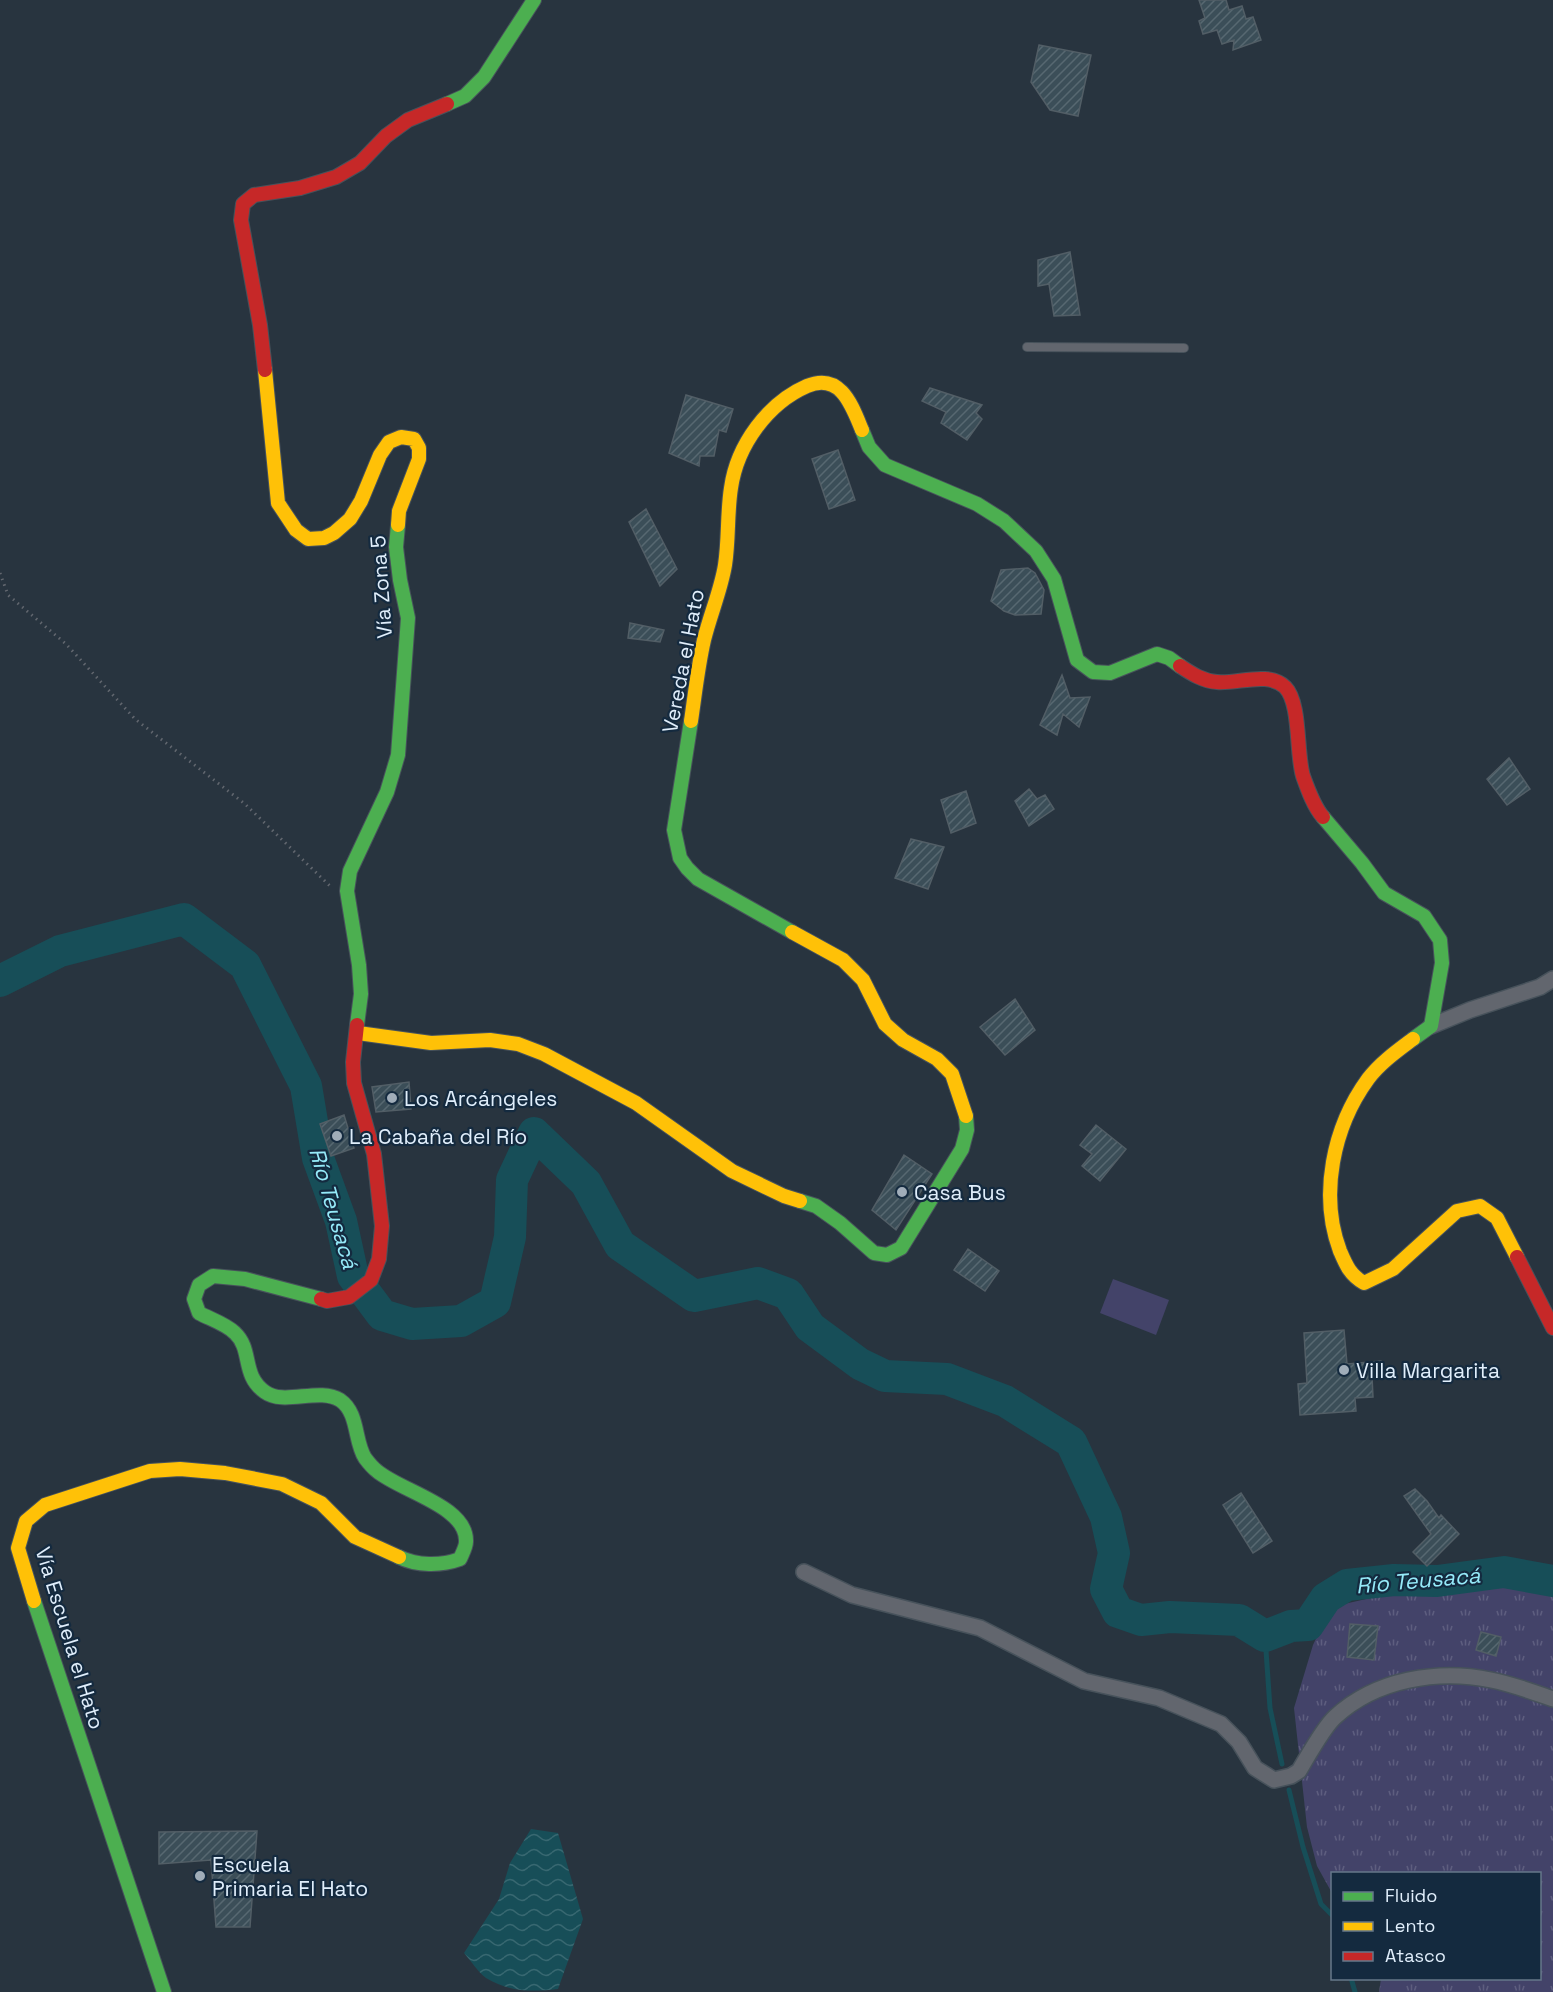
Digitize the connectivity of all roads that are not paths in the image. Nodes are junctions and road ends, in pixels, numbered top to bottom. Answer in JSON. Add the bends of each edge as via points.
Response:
{"nodes":[{"id":1,"x":534,"y":0,"type":"edge"},
{"id":2,"x":1027,"y":347,"type":"dead end"},
{"id":3,"x":1184,"y":348,"type":"dead end"},
{"id":4,"x":1553,"y":980,"type":"edge"},
{"id":5,"x":1431,"y":1026,"type":"junction"},
{"id":6,"x":358,"y":1033,"type":"junction"},
{"id":7,"x":349,"y":1298,"type":"joint"},
{"id":8,"x":1553,"y":1329,"type":"edge"},
{"id":9,"x":804,"y":1572,"type":"dead end"},
{"id":10,"x":1553,"y":1699,"type":"edge"},
{"id":11,"x":164,"y":1992,"type":"edge"}],
"edges":[{"from":1,"to":6,"type":"street","name":"Vía Zona 5","via":[[484,77],[465,96],[408,120],[360,163],[336,177],[300,188],[254,195],[243,204],[241,220],[260,325],[278,503],[287,522],[302,537],[319,540],[336,533],[350,520],[366,493],[382,449],[391,440],[404,436],[414,439],[419,448],[419,459],[399,511],[396,548],[408,618],[398,755],[387,792],[350,871],[347,891],[359,965]]},
{"from":2,"to":3,"type":"lane"},
{"from":4,"to":5,"type":"street"},
{"from":5,"to":6,"type":"street","name":"Vereda el Hato","via":[[1442,963],[1440,940],[1424,916],[1384,893],[1318,811],[1303,775],[1293,699],[1284,686],[1268,679],[1217,682],[1196,677],[1157,654],[1110,673],[1093,672],[1077,660],[1054,579],[1036,550],[1004,521],[977,504],[885,465],[869,447],[849,399],[835,385],[814,383],[793,392],[760,421],[740,457],[731,486],[725,566],[704,640],[674,830],[676,851],[685,869],[709,885],[843,960],[863,980],[885,1024],[903,1040],[937,1059],[952,1074],[966,1112],[962,1149],[901,1248],[887,1255],[874,1253],[816,1206],[783,1196],[732,1170],[636,1103],[544,1054],[518,1044],[490,1040],[431,1044]]},
{"from":5,"to":8,"type":"street","via":[[1370,1075],[1352,1106],[1339,1137],[1329,1188],[1336,1245],[1351,1277],[1364,1283],[1393,1269],[1457,1211],[1480,1206],[1497,1218]]},
{"from":6,"to":7,"type":"street","name":"Vía Zona 5","via":[[354,1083],[374,1154],[382,1226],[379,1259],[371,1281]]},
{"from":7,"to":11,"type":"street","name":"Vía Escuela el Hato","via":[[327,1301],[245,1279],[213,1276],[198,1285],[194,1299],[199,1313],[235,1333],[244,1348],[252,1381],[267,1394],[297,1398],[324,1394],[341,1401],[352,1416],[364,1457],[378,1472],[451,1513],[462,1524],[466,1542],[460,1558],[446,1564],[409,1562],[356,1537],[321,1503],[282,1484],[180,1469],[150,1472],[45,1505],[26,1521],[18,1548]]},
{"from":9,"to":10,"type":"street","via":[[852,1595],[980,1628],[1084,1681],[1159,1698],[1221,1724],[1256,1768],[1274,1780],[1299,1771],[1333,1718],[1352,1704],[1377,1690],[1411,1680],[1448,1674],[1481,1678]]}]}
